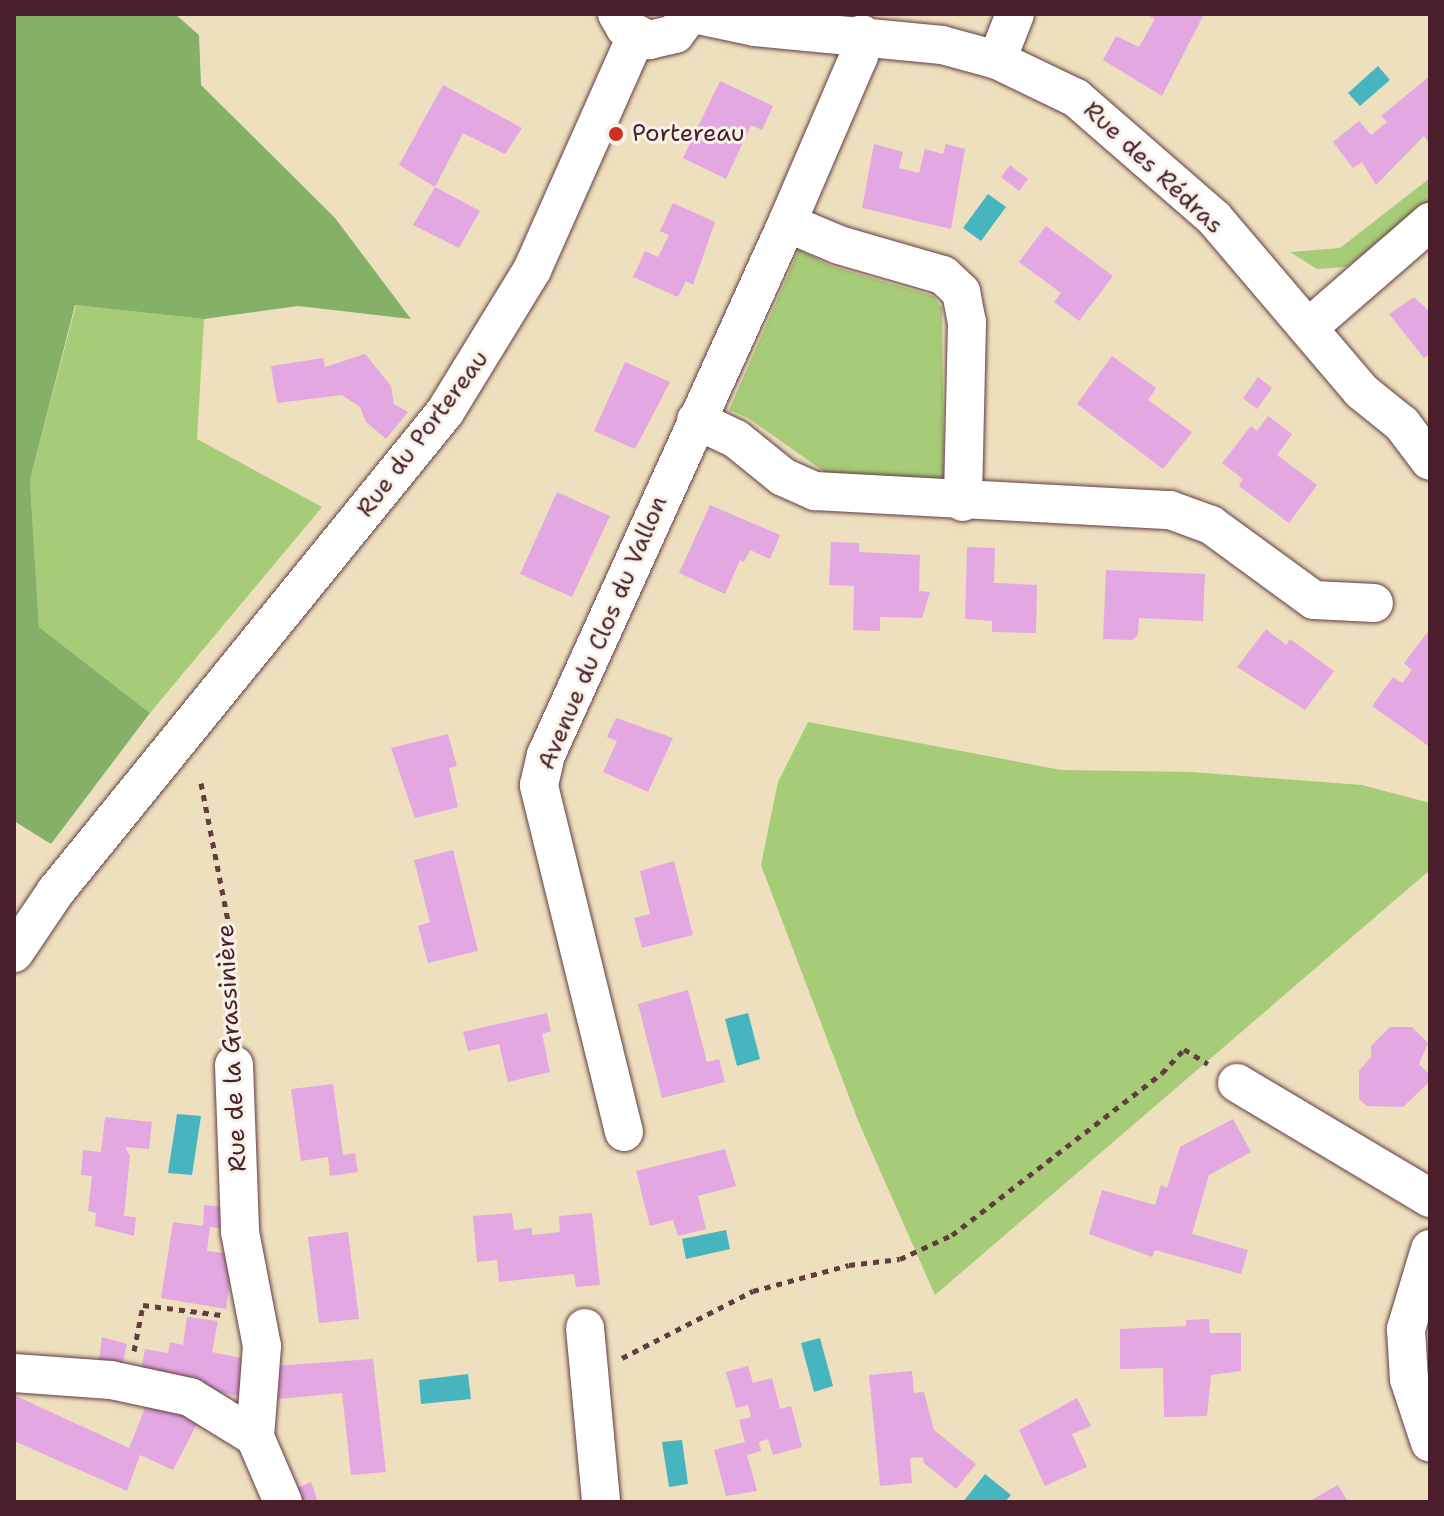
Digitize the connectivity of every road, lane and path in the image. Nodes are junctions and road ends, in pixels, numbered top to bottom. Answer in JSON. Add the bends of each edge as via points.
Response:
{"nodes":[{"id":1,"x":692,"y":14,"type":"edge"},
{"id":2,"x":1015,"y":14,"type":"edge"},
{"id":3,"x":627,"y":25,"type":"edge"},
{"id":4,"x":862,"y":34,"type":"junction"},
{"id":5,"x":997,"y":60,"type":"junction"},
{"id":6,"x":1430,"y":222,"type":"edge"},
{"id":7,"x":787,"y":223,"type":"junction"},
{"id":8,"x":1308,"y":328,"type":"junction"},
{"id":9,"x":696,"y":420,"type":"junction"},
{"id":10,"x":1430,"y":461,"type":"edge"},
{"id":11,"x":963,"y":502,"type":"junction"},
{"id":12,"x":1374,"y":603,"type":"dead end"},
{"id":13,"x":201,"y":783,"type":"dead end"},
{"id":14,"x":14,"y":953,"type":"edge"},
{"id":15,"x":234,"y":1065,"type":"joint"},
{"id":16,"x":1237,"y":1083,"type":"joint"},
{"id":17,"x":624,"y":1132,"type":"dead end"},
{"id":18,"x":1430,"y":1198,"type":"edge"},
{"id":19,"x":1430,"y":1249,"type":"edge"},
{"id":20,"x":256,"y":1314,"type":"junction"},
{"id":21,"x":585,"y":1328,"type":"dead end"},
{"id":22,"x":14,"y":1373,"type":"edge"},
{"id":23,"x":589,"y":1374,"type":"junction"},
{"id":24,"x":127,"y":1383,"type":"junction"},
{"id":25,"x":255,"y":1437,"type":"junction"},
{"id":26,"x":1430,"y":1443,"type":"edge"},
{"id":27,"x":283,"y":1502,"type":"edge"},
{"id":28,"x":601,"y":1502,"type":"edge"}],
"edges":[{"from":1,"to":3,"type":"street","via":[[675,34],[662,39]]},
{"from":1,"to":4,"type":"street","name":"Rue des Rédras","via":[[755,27]]},
{"from":2,"to":5,"type":"street"},
{"from":3,"to":14,"type":"street","name":"Rue du Portereau","via":[[532,270],[492,341],[445,412],[56,891]]},
{"from":4,"to":5,"type":"street","name":"Rue des Rédras","via":[[942,45]]},
{"from":4,"to":7,"type":"street","name":"Avenue du Clos du Vallon","via":[[851,76]]},
{"from":5,"to":8,"type":"street","name":"Rue des Rédras","via":[[1076,98],[1111,125],[1214,218]]},
{"from":6,"to":8,"type":"street"},
{"from":7,"to":9,"type":"street","name":"Avenue du Clos du Vallon"},
{"from":7,"to":11,"type":"street","via":[[839,245],[943,275],[961,292],[967,322]]},
{"from":8,"to":10,"type":"street","name":"Rue des Rédras","via":[[1361,391],[1402,424]]},
{"from":9,"to":11,"type":"street","via":[[736,439],[783,477],[815,491]]},
{"from":9,"to":17,"type":"street","name":"Avenue du Clos du Vallon","via":[[546,755],[539,785]]},
{"from":11,"to":12,"type":"street","via":[[1170,510],[1211,525],[1314,600]]},
{"from":13,"to":15,"type":"path","name":"Rue de la Grassinière","via":[[230,931]]},
{"from":15,"to":20,"type":"street","name":"Rue de la Grassinière","via":[[240,1232]]},
{"from":16,"to":18,"type":"street"},
{"from":16,"to":23,"type":"path","via":[[1184,1049],[1162,1073],[952,1235],[900,1259],[849,1265],[753,1291]]},
{"from":19,"to":26,"type":"street","via":[[1406,1329],[1409,1379]]},
{"from":20,"to":24,"type":"path","via":[[143,1305]]},
{"from":20,"to":25,"type":"street","name":"Rue de la Grassinière","via":[[262,1346]]},
{"from":21,"to":23,"type":"street"},
{"from":22,"to":24,"type":"street"},
{"from":23,"to":28,"type":"street"},
{"from":24,"to":25,"type":"street","via":[[190,1397]]},
{"from":25,"to":27,"type":"street","name":"Rue de la Grassinière"}]}
